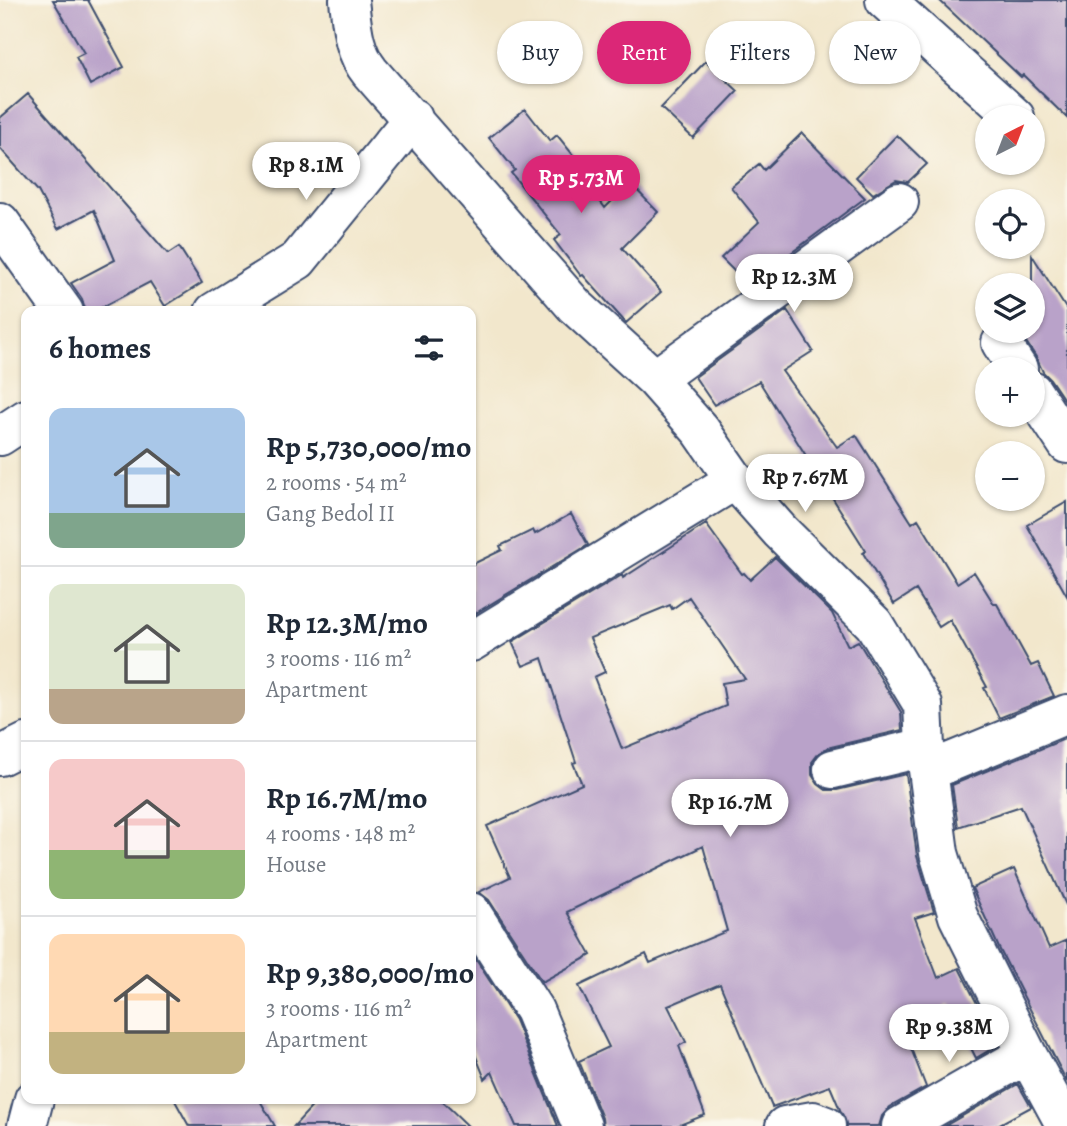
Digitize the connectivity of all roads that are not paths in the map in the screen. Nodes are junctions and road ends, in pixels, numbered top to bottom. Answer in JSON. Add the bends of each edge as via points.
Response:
{"nodes":[{"id":1,"x":349,"y":0,"type":"edge"},
{"id":2,"x":885,"y":0,"type":"edge"},
{"id":3,"x":1001,"y":105,"type":"edge"},
{"id":4,"x":413,"y":118,"type":"junction"},
{"id":5,"x":899,"y":202,"type":"dead end"},
{"id":6,"x":0,"y":222,"type":"edge"},
{"id":7,"x":60,"y":306,"type":"edge"},
{"id":8,"x":224,"y":306,"type":"edge"},
{"id":9,"x":655,"y":379,"type":"junction"},
{"id":10,"x":1045,"y":411,"type":"edge"},
{"id":11,"x":21,"y":422,"type":"edge"},
{"id":12,"x":0,"y":436,"type":"edge"},
{"id":13,"x":1067,"y":444,"type":"edge"},
{"id":14,"x":735,"y":480,"type":"junction"},
{"id":15,"x":476,"y":639,"type":"edge"},
{"id":16,"x":1067,"y":714,"type":"edge"},
{"id":17,"x":21,"y":746,"type":"edge"},
{"id":18,"x":0,"y":756,"type":"edge"},
{"id":19,"x":927,"y":759,"type":"junction"},
{"id":20,"x":833,"y":769,"type":"dead end"},
{"id":21,"x":476,"y":920,"type":"edge"},
{"id":22,"x":1027,"y":1054,"type":"junction"},
{"id":23,"x":33,"y":1104,"type":"edge"},
{"id":24,"x":27,"y":1126,"type":"edge"},
{"id":25,"x":582,"y":1126,"type":"edge"},
{"id":26,"x":785,"y":1126,"type":"edge"},
{"id":27,"x":826,"y":1126,"type":"edge"},
{"id":28,"x":901,"y":1126,"type":"edge"},
{"id":29,"x":1066,"y":1126,"type":"edge"}],
"edges":[{"from":1,"to":4,"type":"street","via":[[360,59]]},
{"from":2,"to":3,"type":"street"},
{"from":4,"to":8,"type":"street","via":[[298,260]]},
{"from":4,"to":9,"type":"street","via":[[575,306]]},
{"from":5,"to":9,"type":"street"},
{"from":6,"to":7,"type":"street"},
{"from":9,"to":14,"type":"street","via":[[701,430]]},
{"from":10,"to":13,"type":"street"},
{"from":11,"to":12,"type":"street"},
{"from":14,"to":15,"type":"street"},
{"from":14,"to":19,"type":"street","via":[[874,624],[923,705]]},
{"from":16,"to":19,"type":"street"},
{"from":17,"to":18,"type":"street"},
{"from":19,"to":20,"type":"street"},
{"from":19,"to":22,"type":"street","via":[[939,853],[958,916]]},
{"from":21,"to":25,"type":"street","via":[[534,1010]]},
{"from":22,"to":28,"type":"street"},
{"from":22,"to":29,"type":"street"},
{"from":23,"to":24,"type":"street"},
{"from":26,"to":27,"type":"street","via":[[813,1121]]}]}
